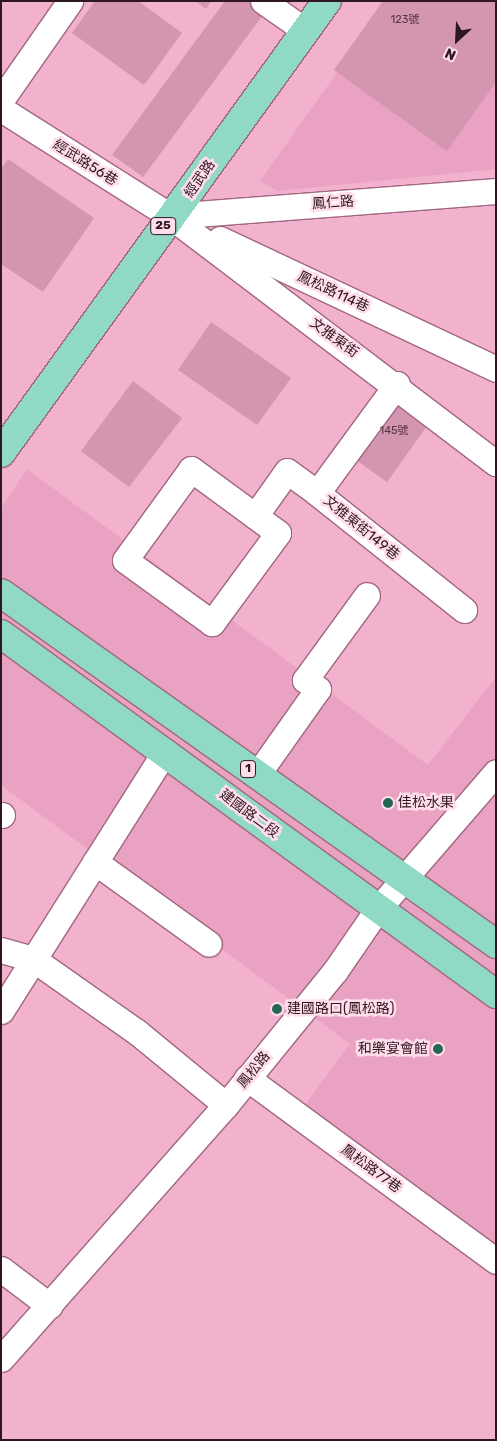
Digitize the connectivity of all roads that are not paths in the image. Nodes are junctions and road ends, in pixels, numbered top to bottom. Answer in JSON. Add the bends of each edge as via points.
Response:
{"nodes":[{"id":1,"x":70,"y":1,"type":"edge"},
{"id":2,"x":263,"y":1,"type":"edge"},
{"id":3,"x":326,"y":1,"type":"edge"},
{"id":4,"x":306,"y":31,"type":"junction"},
{"id":5,"x":1,"y":100,"type":"edge"},
{"id":6,"x":1,"y":109,"type":"edge"},
{"id":7,"x":496,"y":190,"type":"edge"},
{"id":8,"x":170,"y":216,"type":"junction"},
{"id":9,"x":496,"y":369,"type":"edge"},
{"id":10,"x":396,"y":384,"type":"junction"},
{"id":11,"x":1,"y":453,"type":"edge"},
{"id":12,"x":496,"y":463,"type":"edge"},
{"id":13,"x":317,"y":493,"type":"junction"},
{"id":14,"x":255,"y":516,"type":"junction"},
{"id":15,"x":1,"y":593,"type":"edge"},
{"id":16,"x":367,"y":595,"type":"dead end"},
{"id":17,"x":464,"y":610,"type":"dead end"},
{"id":18,"x":1,"y":634,"type":"edge"},
{"id":19,"x":165,"y":752,"type":"junction"},
{"id":20,"x":496,"y":772,"type":"edge"},
{"id":21,"x":257,"y":775,"type":"junction"},
{"id":22,"x":95,"y":862,"type":"junction"},
{"id":23,"x":404,"y":879,"type":"junction"},
{"id":24,"x":377,"y":910,"type":"junction"},
{"id":25,"x":209,"y":944,"type":"dead end"},
{"id":26,"x":496,"y":944,"type":"edge"},
{"id":27,"x":1,"y":950,"type":"edge"},
{"id":28,"x":33,"y":959,"type":"junction"},
{"id":29,"x":496,"y":994,"type":"edge"},
{"id":30,"x":1,"y":1011,"type":"edge"},
{"id":31,"x":247,"y":1078,"type":"junction"},
{"id":32,"x":226,"y":1105,"type":"junction"},
{"id":33,"x":496,"y":1260,"type":"edge"},
{"id":34,"x":1,"y":1269,"type":"edge"},
{"id":35,"x":50,"y":1306,"type":"junction"},
{"id":36,"x":1,"y":1359,"type":"edge"}],
"edges":[{"from":1,"to":5,"type":"street"},
{"from":2,"to":4,"type":"street"},
{"from":3,"to":4,"type":"main road","name":"經武路","number":"25"},
{"from":4,"to":8,"type":"main road","name":"經武路","number":"25"},
{"from":6,"to":8,"type":"street","name":"經武路56巷"},
{"from":7,"to":8,"type":"street","name":"鳳仁路"},
{"from":8,"to":9,"type":"street","name":"鳳松路114巷"},
{"from":8,"to":10,"type":"street","name":"文雅東街"},
{"from":8,"to":11,"type":"main road","name":"經武路","number":"25"},
{"from":10,"to":12,"type":"street","name":"文雅東街"},
{"from":10,"to":13,"type":"street","name":"文雅東街149巷"},
{"from":13,"to":14,"type":"street","via":[[287,471]]},
{"from":13,"to":17,"type":"street","name":"文雅東街149巷"},
{"from":14,"to":14,"type":"street","via":[[278,533],[212,623],[125,560],[191,469]]},
{"from":15,"to":21,"type":"main road","number":"1"},
{"from":16,"to":21,"type":"street","via":[[305,680],[318,689]]},
{"from":18,"to":19,"type":"main road","name":"建國路二段"},
{"from":19,"to":22,"type":"street"},
{"from":19,"to":24,"type":"main road","name":"建國路二段"},
{"from":20,"to":23,"type":"street","name":"鳳松路"},
{"from":21,"to":23,"type":"main road","number":"1"},
{"from":22,"to":25,"type":"street"},
{"from":22,"to":28,"type":"street"},
{"from":23,"to":24,"type":"street","name":"鳳松路"},
{"from":23,"to":26,"type":"main road","number":"1"},
{"from":24,"to":29,"type":"main road","name":"建國路二段"},
{"from":24,"to":31,"type":"street","name":"鳳松路","via":[[335,971]]},
{"from":27,"to":28,"type":"street"},
{"from":28,"to":30,"type":"street"},
{"from":28,"to":32,"type":"street","via":[[137,1032]]},
{"from":31,"to":32,"type":"street","name":"鳳松路"},
{"from":31,"to":33,"type":"street","name":"鳳松路77巷"},
{"from":32,"to":35,"type":"street","name":"鳳松路"},
{"from":34,"to":35,"type":"street"},
{"from":35,"to":36,"type":"street","name":"鳳松路"}]}
